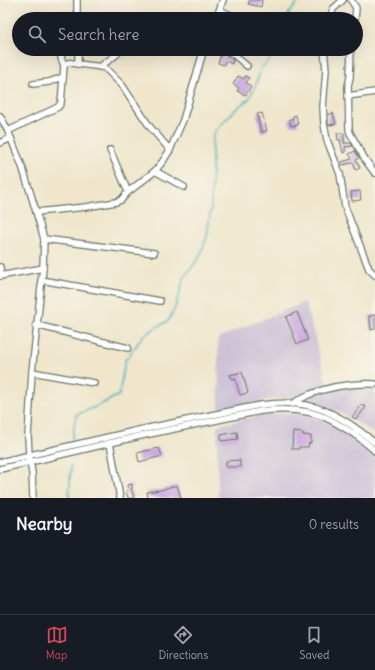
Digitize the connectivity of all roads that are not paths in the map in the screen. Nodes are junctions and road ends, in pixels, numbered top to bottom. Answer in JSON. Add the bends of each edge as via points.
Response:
{"nodes":[{"id":1,"x":77,"y":0,"type":"edge"},
{"id":2,"x":223,"y":0,"type":"edge"},
{"id":3,"x":343,"y":0,"type":"edge"},
{"id":4,"x":351,"y":0,"type":"edge"},
{"id":5,"x":220,"y":10,"type":"joint"},
{"id":6,"x":77,"y":12,"type":"edge"},
{"id":7,"x":224,"y":12,"type":"edge"},
{"id":8,"x":332,"y":12,"type":"edge"},
{"id":9,"x":356,"y":12,"type":"edge"},
{"id":10,"x":61,"y":56,"type":"edge"},
{"id":11,"x":78,"y":56,"type":"edge"},
{"id":12,"x":114,"y":56,"type":"edge"},
{"id":13,"x":202,"y":56,"type":"edge"},
{"id":14,"x":235,"y":56,"type":"edge"},
{"id":15,"x":325,"y":56,"type":"edge"},
{"id":16,"x":351,"y":56,"type":"edge"},
{"id":17,"x":78,"y":64,"type":"junction"},
{"id":18,"x":64,"y":66,"type":"junction"},
{"id":19,"x":247,"y":66,"type":"dead end"},
{"id":20,"x":100,"y":67,"type":"junction"},
{"id":21,"x":63,"y":77,"type":"junction"},
{"id":22,"x":33,"y":84,"type":"dead end"},
{"id":23,"x":375,"y":92,"type":"edge"},
{"id":24,"x":348,"y":96,"type":"junction"},
{"id":25,"x":0,"y":116,"type":"edge"},
{"id":26,"x":8,"y":131,"type":"junction"},
{"id":27,"x":11,"y":138,"type":"junction"},
{"id":28,"x":0,"y":143,"type":"edge"},
{"id":29,"x":110,"y":150,"type":"dead end"},
{"id":30,"x":170,"y":150,"type":"junction"},
{"id":31,"x":155,"y":172,"type":"junction"},
{"id":32,"x":375,"y":173,"type":"edge"},
{"id":33,"x":184,"y":187,"type":"dead end"},
{"id":34,"x":128,"y":192,"type":"junction"},
{"id":35,"x":36,"y":212,"type":"junction"},
{"id":36,"x":44,"y":239,"type":"junction"},
{"id":37,"x":154,"y":253,"type":"dead end"},
{"id":38,"x":0,"y":267,"type":"edge"},
{"id":39,"x":43,"y":268,"type":"junction"},
{"id":40,"x":375,"y":275,"type":"edge"},
{"id":41,"x":1,"y":276,"type":"edge"},
{"id":42,"x":41,"y":280,"type":"junction"},
{"id":43,"x":160,"y":301,"type":"dead end"},
{"id":44,"x":36,"y":325,"type":"junction"},
{"id":45,"x":128,"y":348,"type":"dead end"},
{"id":46,"x":32,"y":372,"type":"junction"},
{"id":47,"x":94,"y":383,"type":"dead end"},
{"id":48,"x":375,"y":384,"type":"edge"},
{"id":49,"x":292,"y":404,"type":"junction"},
{"id":50,"x":283,"y":409,"type":"junction"},
{"id":51,"x":110,"y":443,"type":"junction"},
{"id":52,"x":375,"y":443,"type":"edge"},
{"id":53,"x":375,"y":451,"type":"edge"},
{"id":54,"x":29,"y":455,"type":"junction"},
{"id":55,"x":0,"y":462,"type":"edge"},
{"id":56,"x":30,"y":462,"type":"junction"},
{"id":57,"x":0,"y":468,"type":"edge"},
{"id":58,"x":33,"y":498,"type":"edge"},
{"id":59,"x":120,"y":498,"type":"edge"}],
"edges":[{"from":1,"to":6,"type":"street"},
{"from":2,"to":5,"type":"street"},
{"from":3,"to":8,"type":"street"},
{"from":4,"to":9,"type":"street"},
{"from":5,"to":7,"type":"street"},
{"from":10,"to":18,"type":"street"},
{"from":11,"to":17,"type":"street"},
{"from":12,"to":20,"type":"street"},
{"from":13,"to":30,"type":"street","via":[[183,120]]},
{"from":14,"to":19,"type":"street"},
{"from":15,"to":40,"type":"street","via":[[324,124],[340,174],[345,207],[369,269]]},
{"from":16,"to":24,"type":"street"},
{"from":17,"to":18,"type":"street","via":[[69,62]]},
{"from":17,"to":20,"type":"street"},
{"from":18,"to":21,"type":"street"},
{"from":20,"to":30,"type":"street","via":[[106,69],[122,85],[150,127]]},
{"from":21,"to":22,"type":"street"},
{"from":21,"to":26,"type":"street","via":[[61,103],[58,107]]},
{"from":23,"to":24,"type":"street"},
{"from":24,"to":32,"type":"street","via":[[350,133]]},
{"from":25,"to":26,"type":"street"},
{"from":26,"to":27,"type":"street"},
{"from":27,"to":28,"type":"street"},
{"from":27,"to":35,"type":"street"},
{"from":29,"to":34,"type":"street"},
{"from":30,"to":31,"type":"street"},
{"from":31,"to":33,"type":"street"},
{"from":31,"to":34,"type":"street"},
{"from":34,"to":35,"type":"street","via":[[116,202]]},
{"from":35,"to":36,"type":"street"},
{"from":36,"to":37,"type":"street"},
{"from":36,"to":39,"type":"street"},
{"from":38,"to":41,"type":"street"},
{"from":39,"to":41,"type":"street"},
{"from":39,"to":42,"type":"street"},
{"from":42,"to":43,"type":"street"},
{"from":42,"to":44,"type":"street"},
{"from":44,"to":45,"type":"street"},
{"from":44,"to":46,"type":"street"},
{"from":46,"to":47,"type":"street"},
{"from":46,"to":54,"type":"street"},
{"from":48,"to":49,"type":"street","via":[[355,384],[316,392]]},
{"from":49,"to":50,"type":"street"},
{"from":49,"to":52,"type":"street","via":[[324,410],[361,431]]},
{"from":49,"to":54,"type":"street","via":[[260,405]]},
{"from":50,"to":51,"type":"street","via":[[261,411]]},
{"from":50,"to":53,"type":"street","via":[[322,416],[357,436]]},
{"from":51,"to":56,"type":"street"},
{"from":51,"to":59,"type":"street"},
{"from":54,"to":55,"type":"street"},
{"from":54,"to":56,"type":"street"},
{"from":56,"to":57,"type":"street"},
{"from":56,"to":58,"type":"street"}]}
